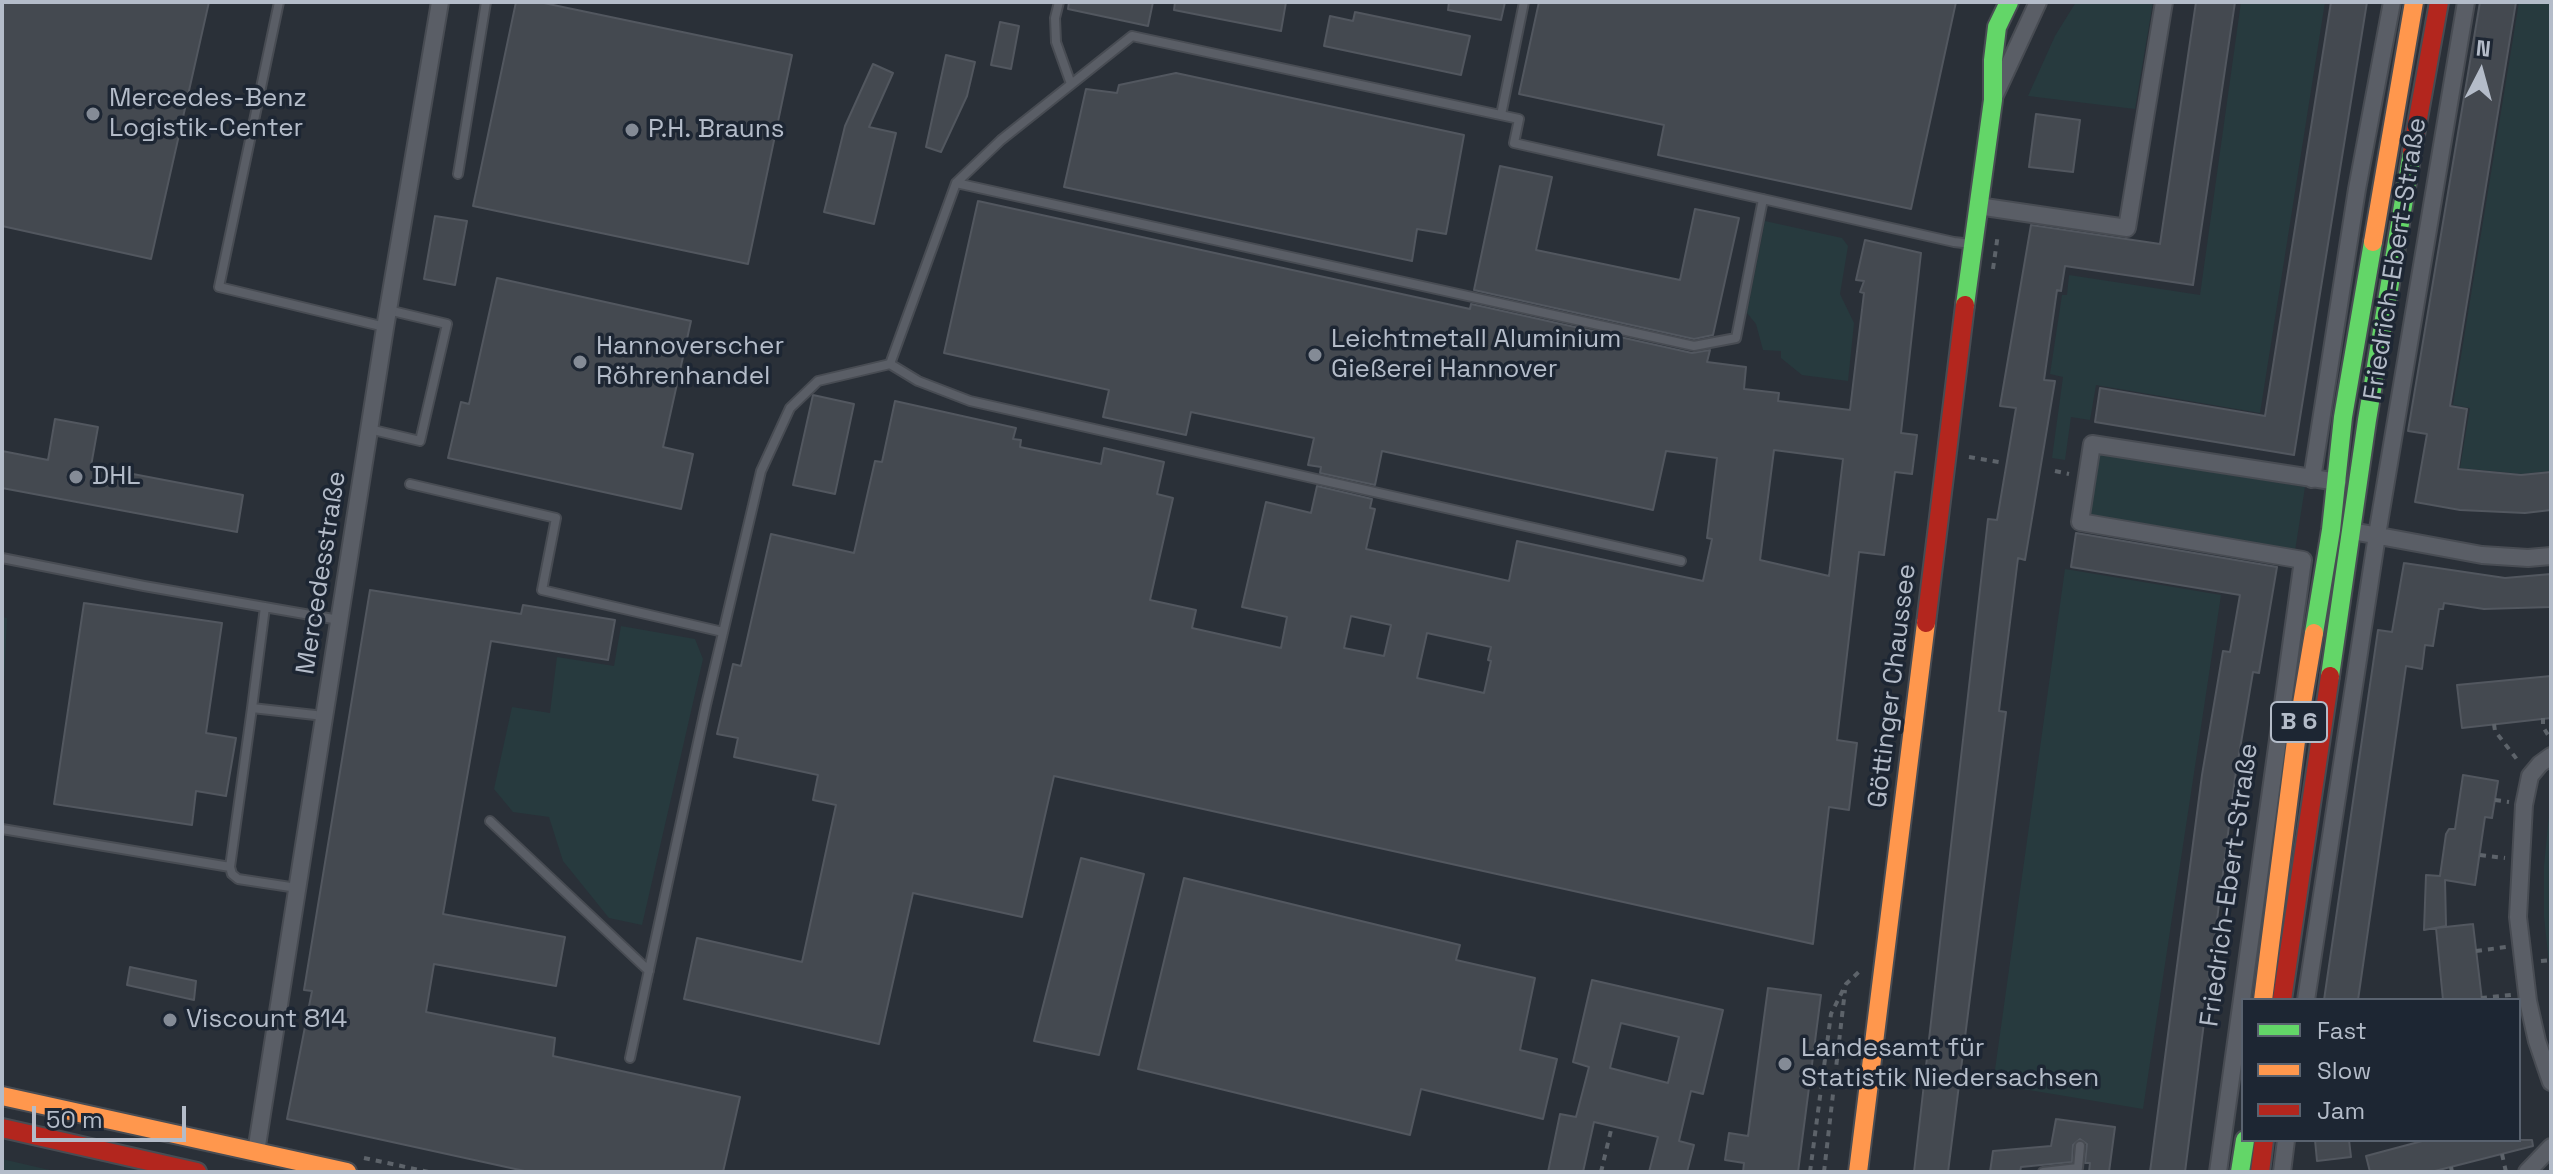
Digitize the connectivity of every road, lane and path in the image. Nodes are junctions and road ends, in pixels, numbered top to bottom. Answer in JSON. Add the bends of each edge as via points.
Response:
{"nodes":[{"id":1,"x":279,"y":2,"type":"edge"},
{"id":2,"x":440,"y":2,"type":"edge"},
{"id":3,"x":486,"y":2,"type":"edge"},
{"id":4,"x":1059,"y":2,"type":"edge"},
{"id":5,"x":1524,"y":2,"type":"edge"},
{"id":6,"x":1995,"y":2,"type":"edge"},
{"id":7,"x":2009,"y":2,"type":"edge"},
{"id":8,"x":2038,"y":2,"type":"edge"},
{"id":9,"x":2164,"y":2,"type":"edge"},
{"id":10,"x":2392,"y":2,"type":"edge"},
{"id":11,"x":2414,"y":2,"type":"edge"},
{"id":12,"x":2439,"y":2,"type":"edge"},
{"id":13,"x":2466,"y":2,"type":"edge"},
{"id":14,"x":1997,"y":27,"type":"junction"},
{"id":15,"x":1071,"y":84,"type":"junction"},
{"id":16,"x":1993,"y":100,"type":"junction"},
{"id":17,"x":1501,"y":115,"type":"junction"},
{"id":18,"x":458,"y":174,"type":"dead end"},
{"id":19,"x":956,"y":183,"type":"junction"},
{"id":20,"x":2357,"y":189,"type":"junction"},
{"id":21,"x":2380,"y":195,"type":"junction"},
{"id":22,"x":1763,"y":199,"type":"junction"},
{"id":23,"x":1978,"y":206,"type":"junction"},
{"id":24,"x":2001,"y":209,"type":"junction"},
{"id":25,"x":1973,"y":244,"type":"junction"},
{"id":26,"x":1993,"y":271,"type":"dead end"},
{"id":27,"x":388,"y":310,"type":"junction"},
{"id":28,"x":385,"y":328,"type":"junction"},
{"id":29,"x":890,"y":364,"type":"junction"},
{"id":30,"x":369,"y":429,"type":"junction"},
{"id":31,"x":1969,"y":457,"type":"dead end"},
{"id":32,"x":1999,"y":462,"type":"dead end"},
{"id":33,"x":2055,"y":471,"type":"dead end"},
{"id":34,"x":2072,"y":475,"type":"dead end"},
{"id":35,"x":2312,"y":479,"type":"junction"},
{"id":36,"x":2338,"y":482,"type":"junction"},
{"id":37,"x":410,"y":484,"type":"dead end"},
{"id":38,"x":2352,"y":531,"type":"junction"},
{"id":39,"x":2377,"y":535,"type":"junction"},
{"id":40,"x":2551,"y":556,"type":"edge"},
{"id":41,"x":2,"y":558,"type":"edge"},
{"id":42,"x":1681,"y":561,"type":"dead end"},
{"id":43,"x":265,"y":607,"type":"junction"},
{"id":44,"x":339,"y":620,"type":"junction"},
{"id":45,"x":723,"y":632,"type":"junction"},
{"id":46,"x":252,"y":708,"type":"junction"},
{"id":47,"x":324,"y":716,"type":"junction"},
{"id":48,"x":2543,"y":718,"type":"dead end"},
{"id":49,"x":2494,"y":724,"type":"dead end"},
{"id":50,"x":2551,"y":740,"type":"edge"},
{"id":51,"x":2551,"y":756,"type":"edge"},
{"id":52,"x":2530,"y":776,"type":"junction"},
{"id":53,"x":490,"y":821,"type":"dead end"},
{"id":54,"x":2,"y":829,"type":"edge"},
{"id":55,"x":2480,"y":855,"type":"dead end"},
{"id":56,"x":2520,"y":860,"type":"junction"},
{"id":57,"x":230,"y":867,"type":"junction"},
{"id":58,"x":297,"y":888,"type":"junction"},
{"id":59,"x":2521,"y":945,"type":"junction"},
{"id":60,"x":2476,"y":951,"type":"dead end"},
{"id":61,"x":649,"y":971,"type":"junction"},
{"id":62,"x":2527,"y":993,"type":"junction"},
{"id":63,"x":2263,"y":998,"type":"edge"},
{"id":64,"x":2282,"y":998,"type":"edge"},
{"id":65,"x":2306,"y":998,"type":"edge"},
{"id":66,"x":2481,"y":998,"type":"dead end"},
{"id":67,"x":630,"y":1058,"type":"dead end"},
{"id":68,"x":2551,"y":1082,"type":"edge"},
{"id":69,"x":2,"y":1096,"type":"edge"},
{"id":70,"x":1612,"y":1126,"type":"dead end"},
{"id":71,"x":2,"y":1128,"type":"edge"},
{"id":72,"x":2245,"y":1142,"type":"edge"},
{"id":73,"x":2264,"y":1142,"type":"edge"},
{"id":74,"x":2286,"y":1142,"type":"edge"},
{"id":75,"x":2080,"y":1146,"type":"dead end"},
{"id":76,"x":2551,"y":1147,"type":"edge"},
{"id":77,"x":256,"y":1152,"type":"junction"},
{"id":78,"x":2502,"y":1154,"type":"dead end"},
{"id":79,"x":197,"y":1172,"type":"edge"},
{"id":80,"x":347,"y":1172,"type":"edge"},
{"id":81,"x":1601,"y":1172,"type":"edge"},
{"id":82,"x":1810,"y":1172,"type":"edge"},
{"id":83,"x":1824,"y":1172,"type":"edge"},
{"id":84,"x":1858,"y":1172,"type":"edge"},
{"id":85,"x":2043,"y":1172,"type":"edge"},
{"id":86,"x":2218,"y":1172,"type":"edge"},
{"id":87,"x":2240,"y":1172,"type":"edge"},
{"id":88,"x":2260,"y":1172,"type":"edge"},
{"id":89,"x":2282,"y":1172,"type":"edge"},
{"id":90,"x":2506,"y":1172,"type":"edge"},
{"id":91,"x":2527,"y":1172,"type":"edge"}],
"edges":[{"from":1,"to":28,"type":"lane","via":[[219,287]]},
{"from":2,"to":27,"type":"street","name":"Mercedesstraße"},
{"from":3,"to":18,"type":"lane"},
{"from":4,"to":15,"type":"lane","via":[[1056,42]]},
{"from":5,"to":17,"type":"lane"},
{"from":6,"to":14,"type":"street","name":"Göttinger Chaussee"},
{"from":7,"to":14,"type":"main road","name":"Göttinger Chaussee"},
{"from":8,"to":16,"type":"street","name":"Göttinger Chaussee"},
{"from":9,"to":24,"type":"street","via":[[2127,228]]},
{"from":10,"to":20,"type":"street","name":"Friedrich-Ebert-Straße"},
{"from":11,"to":21,"type":"main road","name":"Friedrich-Ebert-Straße","number":"B 6"},
{"from":12,"to":38,"type":"main road","name":"Friedrich-Ebert-Straße","number":"B 6"},
{"from":13,"to":39,"type":"street","name":"Friedrich-Ebert-Straße"},
{"from":14,"to":16,"type":"main road","name":"Göttinger Chaussee"},
{"from":15,"to":17,"type":"lane","via":[[1132,36]]},
{"from":15,"to":19,"type":"lane"},
{"from":16,"to":23,"type":"main road","name":"Göttinger Chaussee"},
{"from":17,"to":22,"type":"lane","via":[[1519,119],[1514,143]]},
{"from":19,"to":22,"type":"lane","via":[[1694,346],[1736,338]]},
{"from":19,"to":29,"type":"lane"},
{"from":20,"to":21,"type":"street","name":"Friedrich-Ebert-Straße"},
{"from":20,"to":35,"type":"street","name":"Friedrich-Ebert-Straße"},
{"from":21,"to":36,"type":"main road","name":"Friedrich-Ebert-Straße","number":"B 6","via":[[2343,417]]},
{"from":22,"to":25,"type":"lane"},
{"from":23,"to":24,"type":"street"},
{"from":23,"to":25,"type":"main road","name":"Göttinger Chaussee"},
{"from":24,"to":26,"type":"path"},
{"from":25,"to":84,"type":"main road","name":"Göttinger Chaussee"},
{"from":27,"to":28,"type":"street","name":"Mercedesstraße"},
{"from":27,"to":30,"type":"lane","via":[[447,324],[420,441]]},
{"from":28,"to":30,"type":"street","name":"Mercedesstraße"},
{"from":29,"to":42,"type":"lane","via":[[970,401]]},
{"from":29,"to":45,"type":"lane","via":[[818,381],[790,408],[761,471]]},
{"from":30,"to":44,"type":"street","name":"Mercedesstraße"},
{"from":31,"to":32,"type":"path"},
{"from":33,"to":34,"type":"path"},
{"from":35,"to":36,"type":"street","name":"Friedrich-Ebert-Straße"},
{"from":35,"to":86,"type":"street","name":"Friedrich-Ebert-Straße","via":[[2092,444],[2080,522],[2303,560]]},
{"from":36,"to":63,"type":"main road","name":"Friedrich-Ebert-Straße","number":"B 6","via":[[2297,733]]},
{"from":37,"to":45,"type":"lane","via":[[556,518],[542,590]]},
{"from":38,"to":39,"type":"street"},
{"from":38,"to":64,"type":"main road","name":"Friedrich-Ebert-Straße","number":"B 6"},
{"from":39,"to":40,"type":"street","via":[[2482,555]]},
{"from":39,"to":65,"type":"street","name":"Friedrich-Ebert-Straße"},
{"from":41,"to":43,"type":"lane"},
{"from":43,"to":44,"type":"lane"},
{"from":43,"to":46,"type":"lane"},
{"from":44,"to":47,"type":"street","name":"Mercedesstraße"},
{"from":45,"to":61,"type":"lane"},
{"from":46,"to":47,"type":"lane"},
{"from":46,"to":57,"type":"lane"},
{"from":47,"to":58,"type":"street","name":"Mercedesstraße"},
{"from":48,"to":50,"type":"path"},
{"from":49,"to":52,"type":"path"},
{"from":51,"to":52,"type":"street"},
{"from":52,"to":56,"type":"street"},
{"from":53,"to":61,"type":"lane"},
{"from":54,"to":57,"type":"lane"},
{"from":55,"to":56,"type":"path"},
{"from":56,"to":59,"type":"street"},
{"from":57,"to":58,"type":"lane","via":[[238,879]]},
{"from":58,"to":77,"type":"street","name":"Mercedesstraße"},
{"from":59,"to":60,"type":"path"},
{"from":59,"to":62,"type":"street"},
{"from":61,"to":67,"type":"lane"},
{"from":62,"to":66,"type":"path"},
{"from":62,"to":68,"type":"street"},
{"from":69,"to":77,"type":"main road"},
{"from":70,"to":81,"type":"path"},
{"from":71,"to":79,"type":"main road"},
{"from":72,"to":87,"type":"main road"},
{"from":73,"to":88,"type":"main road"},
{"from":74,"to":89,"type":"street"},
{"from":75,"to":85,"type":"lane","via":[[2078,1168]]},
{"from":76,"to":91,"type":"street"},
{"from":77,"to":80,"type":"main road"},
{"from":78,"to":90,"type":"path"},
{"from":82,"to":83,"type":"path","via":[[1831,1014],[1846,984]]}]}
